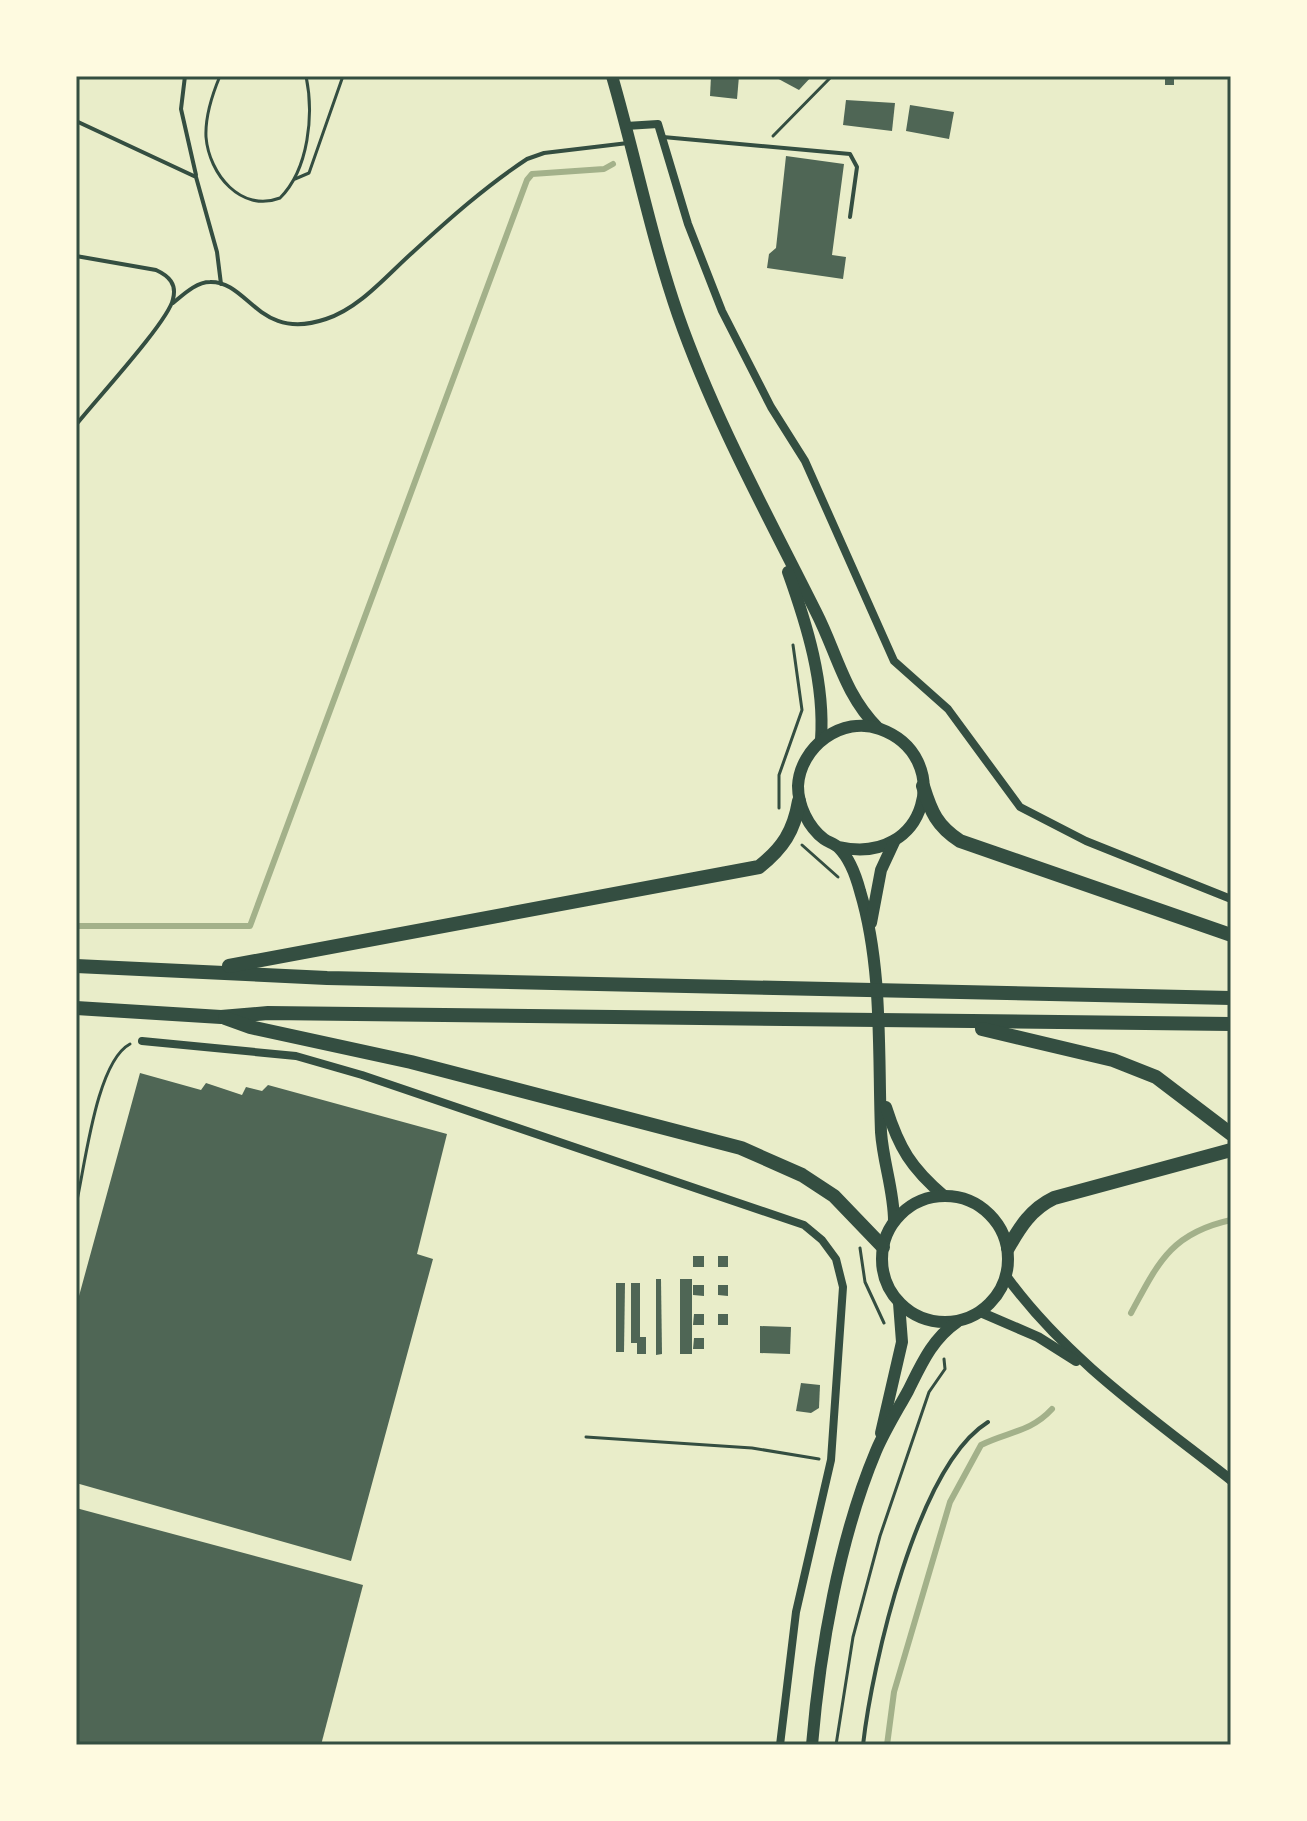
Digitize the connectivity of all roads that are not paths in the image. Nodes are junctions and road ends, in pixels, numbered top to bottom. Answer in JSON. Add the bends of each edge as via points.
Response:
{"nodes":[{"id":1,"x":185,"y":76,"type":"edge"},
{"id":2,"x":612,"y":76,"type":"edge"},
{"id":3,"x":618,"y":76,"type":"edge"},
{"id":4,"x":76,"y":121,"type":"edge"},
{"id":5,"x":626,"y":126,"type":"junction"},
{"id":6,"x":663,"y":137,"type":"junction"},
{"id":7,"x":631,"y":142,"type":"junction"},
{"id":8,"x":196,"y":177,"type":"junction"},
{"id":9,"x":850,"y":217,"type":"dead end"},
{"id":10,"x":76,"y":256,"type":"edge"},
{"id":11,"x":221,"y":284,"type":"junction"},
{"id":12,"x":173,"y":303,"type":"junction"},
{"id":13,"x":76,"y":425,"type":"edge"},
{"id":14,"x":769,"y":520,"type":"junction"},
{"id":15,"x":878,"y":728,"type":"junction"},
{"id":16,"x":821,"y":740,"type":"junction"},
{"id":17,"x":923,"y":786,"type":"junction"},
{"id":18,"x":799,"y":801,"type":"junction"},
{"id":19,"x":894,"y":842,"type":"junction"},
{"id":20,"x":839,"y":847,"type":"junction"},
{"id":21,"x":1231,"y":899,"type":"edge"},
{"id":22,"x":870,"y":930,"type":"junction"},
{"id":23,"x":1231,"y":935,"type":"edge"},
{"id":24,"x":76,"y":966,"type":"edge"},
{"id":25,"x":207,"y":970,"type":"junction"},
{"id":26,"x":1231,"y":998,"type":"edge"},
{"id":27,"x":76,"y":1008,"type":"edge"},
{"id":28,"x":221,"y":1017,"type":"junction"},
{"id":29,"x":958,"y":1023,"type":"junction"},
{"id":30,"x":1231,"y":1024,"type":"edge"},
{"id":31,"x":142,"y":1041,"type":"road end"},
{"id":32,"x":881,"y":1092,"type":"junction"},
{"id":33,"x":1231,"y":1134,"type":"edge"},
{"id":34,"x":1231,"y":1150,"type":"edge"},
{"id":35,"x":944,"y":1196,"type":"junction"},
{"id":36,"x":894,"y":1221,"type":"junction"},
{"id":37,"x":883,"y":1247,"type":"junction"},
{"id":38,"x":1008,"y":1248,"type":"junction"},
{"id":39,"x":1006,"y":1276,"type":"junction"},
{"id":40,"x":899,"y":1303,"type":"junction"},
{"id":41,"x":980,"y":1312,"type":"junction"},
{"id":42,"x":957,"y":1322,"type":"junction"},
{"id":43,"x":1098,"y":1375,"type":"junction"},
{"id":44,"x":988,"y":1422,"type":"dead end"},
{"id":45,"x":876,"y":1451,"type":"junction"},
{"id":46,"x":1231,"y":1480,"type":"edge"},
{"id":47,"x":780,"y":1745,"type":"edge"},
{"id":48,"x":812,"y":1745,"type":"edge"},
{"id":49,"x":863,"y":1745,"type":"edge"}],
"edges":[{"from":1,"to":8,"type":"lane","via":[[181,109]]},
{"from":2,"to":5,"type":"main road"},
{"from":3,"to":5,"type":"main road"},
{"from":4,"to":8,"type":"lane"},
{"from":5,"to":6,"type":"street","via":[[652,122]]},
{"from":5,"to":7,"type":"main road"},
{"from":6,"to":9,"type":"lane","via":[[850,154],[857,167]]},
{"from":6,"to":21,"type":"street","via":[[688,224],[722,311],[805,461],[894,661],[948,709],[1020,807],[1086,841]]},
{"from":7,"to":11,"type":"lane","via":[[527,159],[358,301],[324,320],[304,325],[270,318]]},
{"from":7,"to":14,"type":"main road","via":[[679,317]]},
{"from":8,"to":11,"type":"lane"},
{"from":10,"to":12,"type":"lane","via":[[167,275],[175,288]]},
{"from":11,"to":12,"type":"lane","via":[[198,285]]},
{"from":12,"to":13,"type":"lane"},
{"from":14,"to":15,"type":"main road","via":[[818,615],[849,693]]},
{"from":14,"to":16,"type":"main road","via":[[811,648],[821,701]]},
{"from":15,"to":16,"type":"main road","via":[[848,727]]},
{"from":15,"to":17,"type":"main road","via":[[910,750]]},
{"from":16,"to":18,"type":"main road","via":[[802,767]]},
{"from":17,"to":19,"type":"main road","via":[[916,818]]},
{"from":17,"to":23,"type":"highway","via":[[932,815],[960,841]]},
{"from":18,"to":20,"type":"main road","via":[[807,821]]},
{"from":18,"to":25,"type":"highway","via":[[792,831],[759,867]]},
{"from":19,"to":20,"type":"main road","via":[[876,850]]},
{"from":19,"to":22,"type":"main road","via":[[881,870]]},
{"from":20,"to":22,"type":"main road","via":[[853,869]]},
{"from":22,"to":32,"type":"main road"},
{"from":24,"to":25,"type":"highway"},
{"from":25,"to":26,"type":"highway","via":[[405,980]]},
{"from":27,"to":28,"type":"highway"},
{"from":28,"to":29,"type":"highway","via":[[268,1013]]},
{"from":28,"to":37,"type":"highway","via":[[741,1148],[834,1196]]},
{"from":29,"to":30,"type":"highway"},
{"from":29,"to":33,"type":"highway","via":[[1113,1060],[1146,1073]]},
{"from":31,"to":47,"type":"street","via":[[309,1060],[804,1225],[822,1240],[836,1259],[843,1287],[831,1460],[796,1612]]},
{"from":32,"to":35,"type":"main road","via":[[897,1144]]},
{"from":32,"to":36,"type":"main road","via":[[881,1135]]},
{"from":34,"to":38,"type":"highway","via":[[1054,1198],[1024,1221]]},
{"from":35,"to":36,"type":"main road","via":[[925,1199]]},
{"from":35,"to":38,"type":"main road","via":[[962,1198],[992,1217]]},
{"from":36,"to":37,"type":"main road"},
{"from":37,"to":40,"type":"main road","via":[[885,1277]]},
{"from":38,"to":39,"type":"main road"},
{"from":39,"to":41,"type":"main road","via":[[1001,1290]]},
{"from":39,"to":43,"type":"street","via":[[1036,1318]]},
{"from":40,"to":42,"type":"main road","via":[[916,1316]]},
{"from":40,"to":45,"type":"main road","via":[[902,1342]]},
{"from":41,"to":42,"type":"main road"},
{"from":41,"to":43,"type":"street","via":[[1038,1337]]},
{"from":42,"to":45,"type":"main road","via":[[929,1351]]},
{"from":43,"to":46,"type":"street"},
{"from":44,"to":49,"type":"lane","via":[[969,1436],[921,1525],[883,1636]]},
{"from":45,"to":48,"type":"main road","via":[[834,1601]]}]}
